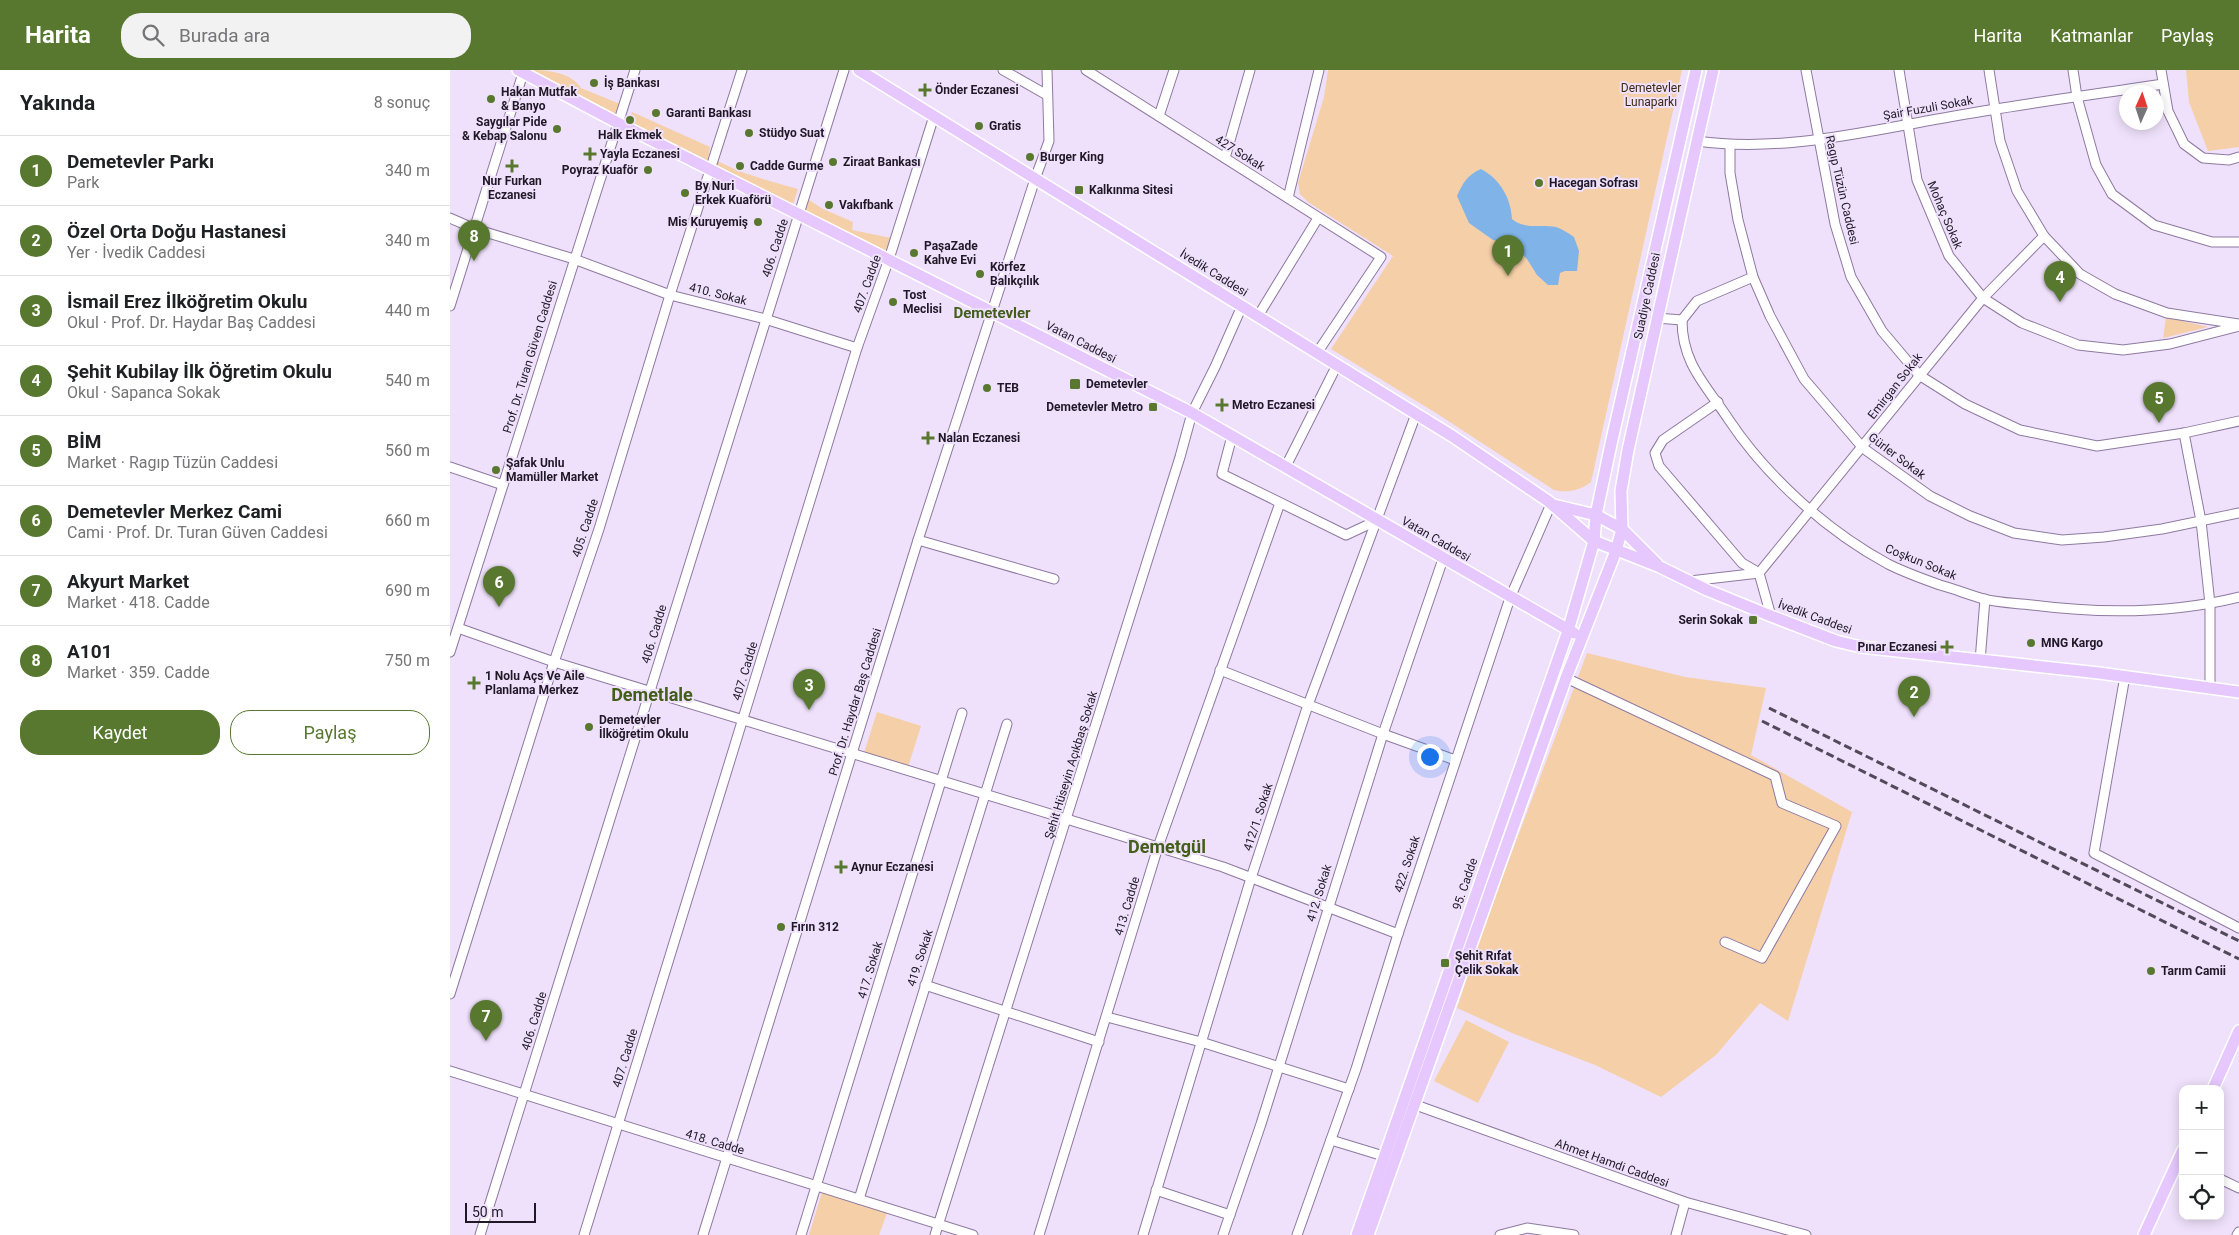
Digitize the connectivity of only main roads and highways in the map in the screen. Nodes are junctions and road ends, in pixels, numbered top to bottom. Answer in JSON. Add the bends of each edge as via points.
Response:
{"nodes":[{"id":1,"x":858,"y":70,"type":"edge"},
{"id":2,"x":1696,"y":70,"type":"edge"},
{"id":3,"x":1713,"y":70,"type":"edge"},
{"id":4,"x":522,"y":71,"type":"edge"},
{"id":5,"x":1551,"y":504,"type":"junction"},
{"id":6,"x":1596,"y":515,"type":"junction"},
{"id":7,"x":1622,"y":529,"type":"junction"},
{"id":8,"x":1594,"y":541,"type":"junction"},
{"id":9,"x":1616,"y":551,"type":"junction"},
{"id":10,"x":1660,"y":566,"type":"junction"},
{"id":11,"x":1568,"y":631,"type":"junction"},
{"id":12,"x":1582,"y":637,"type":"junction"},
{"id":13,"x":2239,"y":692,"type":"edge"},
{"id":14,"x":2239,"y":1031,"type":"edge"},
{"id":15,"x":2215,"y":1085,"type":"edge"},
{"id":16,"x":1409,"y":1103,"type":"junction"},
{"id":17,"x":1390,"y":1158,"type":"junction"},
{"id":18,"x":2179,"y":1161,"type":"edge"},
{"id":19,"x":1357,"y":1235,"type":"edge"},
{"id":20,"x":1368,"y":1235,"type":"edge"},
{"id":21,"x":2144,"y":1235,"type":"edge"}],
"edges":[{"from":1,"to":5,"type":"main road","name":"İvedik Caddesi","via":[[1416,414]]},
{"from":2,"to":6,"type":"main road","name":"Suadiye Caddesi"},
{"from":3,"to":7,"type":"main road","name":"Suadiye Caddesi","via":[[1656,318],[1621,491]]},
{"from":4,"to":11,"type":"main road","name":"Vatan Caddesi","via":[[618,123],[1192,413]]},
{"from":5,"to":6,"type":"main road","name":"İvedik Caddesi"},
{"from":5,"to":8,"type":"main road","name":"İvedik Caddesi"},
{"from":6,"to":7,"type":"main road","name":"İvedik Caddesi"},
{"from":6,"to":8,"type":"main road"},
{"from":7,"to":9,"type":"main road"},
{"from":7,"to":10,"type":"main road","name":"İvedik Caddesi"},
{"from":8,"to":9,"type":"main road","name":"İvedik Caddesi"},
{"from":8,"to":11,"type":"main road","name":"95. Cadde"},
{"from":9,"to":10,"type":"main road","name":"İvedik Caddesi"},
{"from":9,"to":12,"type":"main road","name":"95. Cadde"},
{"from":10,"to":13,"type":"main road","name":"İvedik Caddesi","via":[[1771,616],[1861,647]]},
{"from":11,"to":12,"type":"main road","name":"Vatan Caddesi"},
{"from":11,"to":16,"type":"main road","name":"95. Cadde"},
{"from":12,"to":16,"type":"main road","name":"95. Cadde"},
{"from":14,"to":15,"type":"main road"},
{"from":16,"to":17,"type":"main road","name":"95. Cadde"},
{"from":17,"to":19,"type":"main road","name":"95. Cadde"},
{"from":17,"to":20,"type":"main road","name":"95. Cadde"},
{"from":18,"to":21,"type":"main road"}]}
